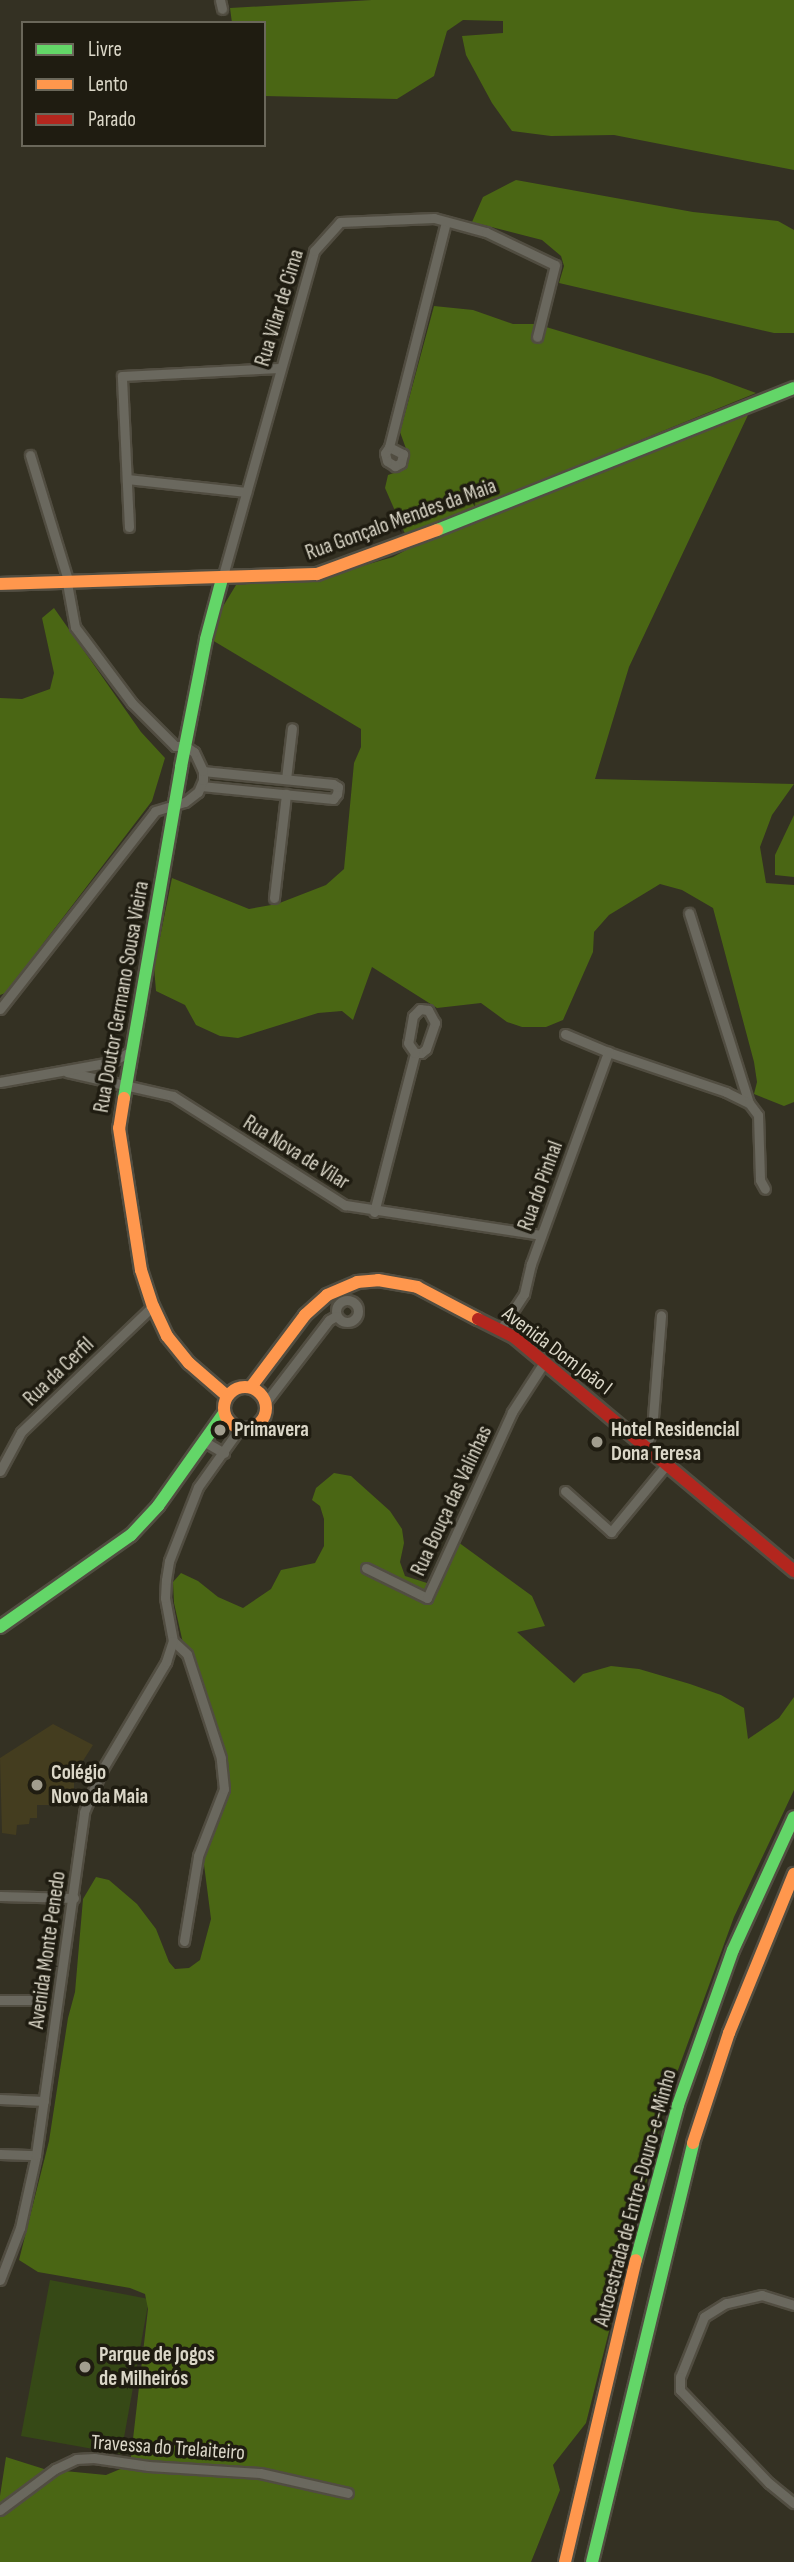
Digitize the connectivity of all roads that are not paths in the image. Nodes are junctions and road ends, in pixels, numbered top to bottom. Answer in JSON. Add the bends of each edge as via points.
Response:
{"nodes":[{"id":1,"x":446,"y":222,"type":"junction"},
{"id":2,"x":537,"y":337,"type":"dead end"},
{"id":3,"x":279,"y":368,"type":"junction"},
{"id":4,"x":794,"y":388,"type":"edge"},
{"id":5,"x":389,"y":447,"type":"dead end"},
{"id":6,"x":30,"y":454,"type":"dead end"},
{"id":7,"x":127,"y":479,"type":"junction"},
{"id":8,"x":246,"y":492,"type":"junction"},
{"id":9,"x":129,"y":527,"type":"dead end"},
{"id":10,"x":222,"y":579,"type":"junction"},
{"id":11,"x":68,"y":583,"type":"junction"},
{"id":12,"x":0,"y":584,"type":"edge"},
{"id":13,"x":292,"y":728,"type":"dead end"},
{"id":14,"x":186,"y":746,"type":"junction"},
{"id":15,"x":203,"y":771,"type":"junction"},
{"id":16,"x":286,"y":779,"type":"junction"},
{"id":17,"x":201,"y":786,"type":"junction"},
{"id":18,"x":286,"y":794,"type":"junction"},
{"id":19,"x":175,"y":806,"type":"junction"},
{"id":20,"x":274,"y":898,"type":"dead end"},
{"id":21,"x":690,"y":913,"type":"dead end"},
{"id":22,"x":0,"y":1009,"type":"edge"},
{"id":23,"x":565,"y":1034,"type":"dead end"},
{"id":24,"x":132,"y":1051,"type":"junction"},
{"id":25,"x":608,"y":1052,"type":"junction"},
{"id":26,"x":415,"y":1053,"type":"junction"},
{"id":27,"x":67,"y":1072,"type":"junction"},
{"id":28,"x":0,"y":1082,"type":"edge"},
{"id":29,"x":124,"y":1083,"type":"junction"},
{"id":30,"x":749,"y":1103,"type":"junction"},
{"id":31,"x":765,"y":1189,"type":"dead end"},
{"id":32,"x":374,"y":1212,"type":"junction"},
{"id":33,"x":541,"y":1236,"type":"junction"},
{"id":34,"x":152,"y":1306,"type":"junction"},
{"id":35,"x":662,"y":1315,"type":"dead end"},
{"id":36,"x":337,"y":1316,"type":"dead end"},
{"id":37,"x":501,"y":1329,"type":"junction"},
{"id":38,"x":544,"y":1361,"type":"junction"},
{"id":39,"x":251,"y":1387,"type":"junction"},
{"id":40,"x":227,"y":1396,"type":"junction"},
{"id":41,"x":266,"y":1402,"type":"junction"},
{"id":42,"x":224,"y":1413,"type":"junction"},
{"id":43,"x":240,"y":1428,"type":"junction"},
{"id":44,"x":205,"y":1441,"type":"junction"},
{"id":45,"x":646,"y":1446,"type":"junction"},
{"id":46,"x":225,"y":1453,"type":"junction"},
{"id":47,"x":667,"y":1464,"type":"junction"},
{"id":48,"x":0,"y":1471,"type":"edge"},
{"id":49,"x":565,"y":1491,"type":"dead end"},
{"id":50,"x":366,"y":1568,"type":"dead end"},
{"id":51,"x":794,"y":1572,"type":"edge"},
{"id":52,"x":0,"y":1627,"type":"edge"},
{"id":53,"x":173,"y":1641,"type":"junction"},
{"id":54,"x":794,"y":1817,"type":"edge"},
{"id":55,"x":794,"y":1874,"type":"edge"},
{"id":56,"x":0,"y":1896,"type":"edge"},
{"id":57,"x":74,"y":1898,"type":"junction"},
{"id":58,"x":184,"y":1941,"type":"dead end"},
{"id":59,"x":0,"y":2000,"type":"edge"},
{"id":60,"x":42,"y":2000,"type":"dead end"},
{"id":61,"x":0,"y":2099,"type":"edge"},
{"id":62,"x":44,"y":2101,"type":"junction"},
{"id":63,"x":0,"y":2154,"type":"edge"},
{"id":64,"x":36,"y":2155,"type":"junction"},
{"id":65,"x":0,"y":2280,"type":"edge"},
{"id":66,"x":794,"y":2305,"type":"edge"},
{"id":67,"x":348,"y":2493,"type":"dead end"},
{"id":68,"x":794,"y":2503,"type":"edge"},
{"id":69,"x":0,"y":2510,"type":"edge"},
{"id":70,"x":565,"y":2562,"type":"edge"},
{"id":71,"x":592,"y":2562,"type":"edge"}],
"edges":[{"from":1,"to":2,"type":"street","name":"Rua Vilar de Cima","via":[[486,232],[555,265]]},
{"from":1,"to":3,"type":"street","name":"Rua Vilar de Cima","via":[[434,218],[340,222],[314,251]]},
{"from":1,"to":5,"type":"street"},
{"from":3,"to":7,"type":"street","via":[[122,376]]},
{"from":3,"to":8,"type":"street","name":"Rua Vilar de Cima"},
{"from":4,"to":10,"type":"main road","name":"Rua Gonçalo Mendes da Maia","via":[[317,574]]},
{"from":6,"to":11,"type":"street"},
{"from":7,"to":8,"type":"street"},
{"from":7,"to":9,"type":"street"},
{"from":8,"to":10,"type":"street","name":"Rua Vilar de Cima"},
{"from":10,"to":11,"type":"main road","name":"Rua Gonçalo Mendes da Maia"},
{"from":10,"to":14,"type":"main road","name":"Rua Doutor Germano Sousa Vieira"},
{"from":11,"to":12,"type":"main road","name":"Rua Gonçalo Mendes da Maia"},
{"from":11,"to":14,"type":"street","via":[[75,627],[132,703],[176,746]]},
{"from":13,"to":16,"type":"street"},
{"from":14,"to":15,"type":"street"},
{"from":14,"to":19,"type":"main road","name":"Rua Doutor Germano Sousa Vieira"},
{"from":15,"to":16,"type":"street"},
{"from":15,"to":17,"type":"street"},
{"from":16,"to":18,"type":"street","via":[[338,788],[333,799]]},
{"from":17,"to":18,"type":"street"},
{"from":17,"to":19,"type":"street"},
{"from":18,"to":20,"type":"street"},
{"from":19,"to":22,"type":"street","via":[[155,811]]},
{"from":19,"to":24,"type":"main road","name":"Rua Doutor Germano Sousa Vieira"},
{"from":21,"to":30,"type":"street"},
{"from":23,"to":25,"type":"street"},
{"from":24,"to":27,"type":"street","via":[[111,1062]]},
{"from":24,"to":29,"type":"main road","name":"Rua Doutor Germano Sousa Vieira"},
{"from":25,"to":30,"type":"street"},
{"from":25,"to":33,"type":"street","name":"Rua do Pinhal"},
{"from":26,"to":26,"type":"street","via":[[424,1051],[435,1023],[428,1010],[420,1009],[413,1016],[408,1043]]},
{"from":26,"to":32,"type":"street"},
{"from":27,"to":28,"type":"street"},
{"from":27,"to":29,"type":"street","name":"Rua Nova de Vilar"},
{"from":29,"to":32,"type":"street","name":"Rua Nova de Vilar","via":[[173,1096],[345,1205]]},
{"from":29,"to":34,"type":"main road","name":"Rua Doutor Germano Sousa Vieira","via":[[119,1128],[141,1270]]},
{"from":30,"to":31,"type":"street","via":[[758,1115],[760,1180]]},
{"from":32,"to":33,"type":"street","name":"Rua Nova de Vilar"},
{"from":33,"to":37,"type":"street","name":"Rua do Pinhal","via":[[524,1294]]},
{"from":34,"to":40,"type":"main road","name":"Rua Doutor Germano Sousa Vieira","via":[[167,1336],[189,1363]]},
{"from":34,"to":48,"type":"street","name":"Rua da Cerfil","via":[[21,1432]]},
{"from":35,"to":45,"type":"street","via":[[652,1430]]},
{"from":36,"to":41,"type":"street","via":[[329,1320]]},
{"from":37,"to":38,"type":"main road","name":"Avenida Dom João I"},
{"from":37,"to":39,"type":"main road","name":"Avenida Dom João I","via":[[417,1287],[379,1280],[357,1282],[327,1295],[305,1315]]},
{"from":38,"to":45,"type":"main road","name":"Avenida Dom João I"},
{"from":38,"to":50,"type":"street","name":"Rua Bouça das Valinhas","via":[[512,1412],[426,1598]]},
{"from":39,"to":40,"type":"main road","via":[[237,1388]]},
{"from":39,"to":41,"type":"main road"},
{"from":40,"to":42,"type":"main road"},
{"from":41,"to":43,"type":"main road","via":[[260,1423]]},
{"from":42,"to":43,"type":"main road"},
{"from":42,"to":44,"type":"main road"},
{"from":43,"to":46,"type":"street"},
{"from":44,"to":46,"type":"street"},
{"from":44,"to":52,"type":"main road","via":[[146,1521],[119,1547]]},
{"from":45,"to":47,"type":"main road","name":"Avenida Dom João I"},
{"from":46,"to":53,"type":"street","via":[[198,1488],[169,1561],[165,1598]]},
{"from":47,"to":49,"type":"street","via":[[611,1532]]},
{"from":47,"to":51,"type":"main road","name":"Avenida Dom João I"},
{"from":53,"to":57,"type":"street","name":"Avenida Monte Penedo","via":[[166,1662],[91,1794],[80,1838]]},
{"from":53,"to":58,"type":"street","via":[[187,1654],[220,1758],[224,1789],[198,1856]]},
{"from":54,"to":70,"type":"main road","name":"Autoestrada de Entre-Douro-e-Minho","via":[[733,1950],[678,2105],[638,2251]]},
{"from":55,"to":71,"type":"main road","name":"Autoestrada de Entre-Douro-e-Minho","via":[[743,1995],[689,2157]]},
{"from":56,"to":57,"type":"street"},
{"from":57,"to":62,"type":"street","name":"Avenida Monte Penedo"},
{"from":59,"to":60,"type":"street"},
{"from":61,"to":62,"type":"street"},
{"from":62,"to":64,"type":"street","name":"Avenida Monte Penedo"},
{"from":63,"to":64,"type":"street"},
{"from":64,"to":65,"type":"street","name":"Avenida Monte Penedo","via":[[20,2228]]},
{"from":66,"to":68,"type":"street","via":[[762,2295],[726,2303],[704,2317],[680,2377],[680,2390]]},
{"from":67,"to":69,"type":"street","name":"Travessa do Trelaiteiro","via":[[260,2473],[94,2458],[76,2459],[55,2469]]}]}
